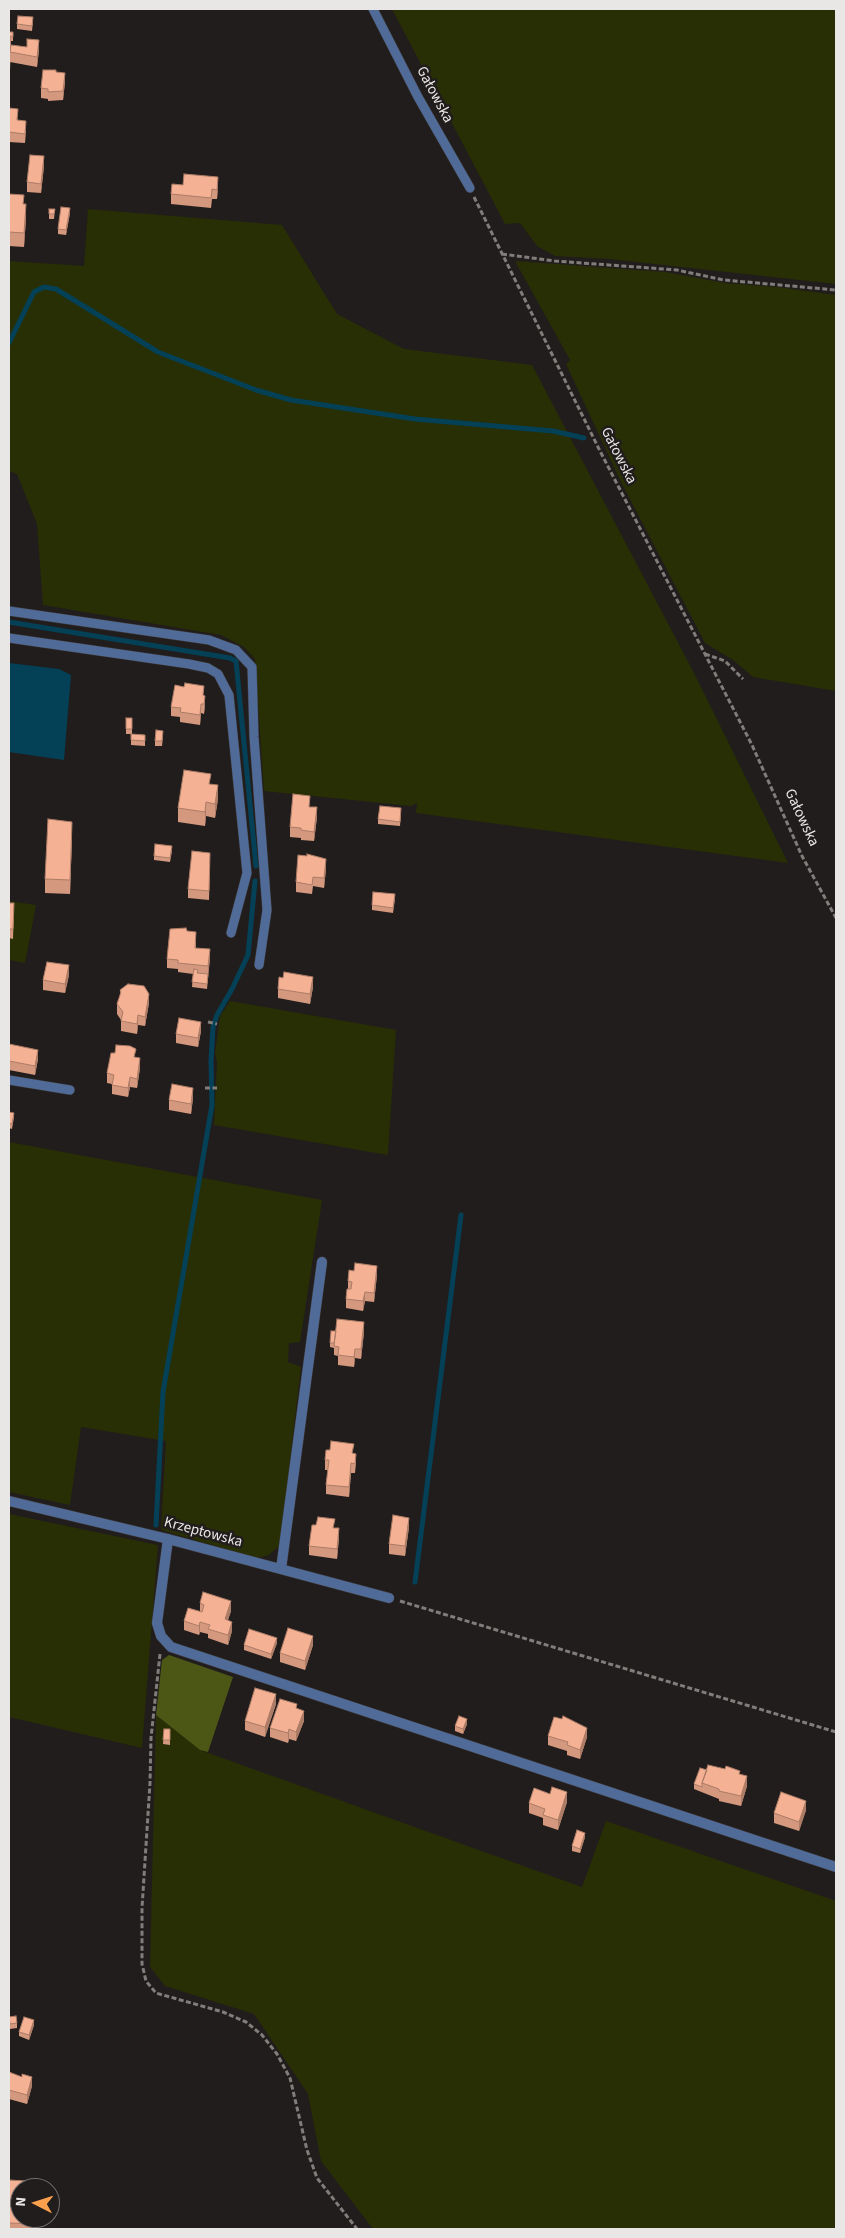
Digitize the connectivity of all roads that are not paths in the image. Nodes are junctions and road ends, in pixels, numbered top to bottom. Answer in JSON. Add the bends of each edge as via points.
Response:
{"nodes":[{"id":1,"x":374,"y":9,"type":"edge"},
{"id":2,"x":470,"y":188,"type":"road end"},
{"id":3,"x":9,"y":611,"type":"edge"},
{"id":4,"x":9,"y":638,"type":"edge"},
{"id":5,"x":247,"y":873,"type":"junction"},
{"id":6,"x":265,"y":874,"type":"junction"},
{"id":7,"x":231,"y":933,"type":"dead end"},
{"id":8,"x":259,"y":965,"type":"dead end"},
{"id":9,"x":9,"y":1080,"type":"edge"},
{"id":10,"x":70,"y":1090,"type":"dead end"},
{"id":11,"x":322,"y":1262,"type":"dead end"},
{"id":12,"x":9,"y":1501,"type":"edge"},
{"id":13,"x":168,"y":1539,"type":"junction"},
{"id":14,"x":281,"y":1569,"type":"junction"},
{"id":15,"x":389,"y":1598,"type":"road end"},
{"id":16,"x":836,"y":1867,"type":"edge"}],
"edges":[{"from":1,"to":2,"type":"lane","name":"Gałowska","via":[[418,97]]},
{"from":3,"to":6,"type":"lane","via":[[209,640],[236,650],[252,667]]},
{"from":4,"to":5,"type":"lane","via":[[189,664],[218,674],[229,695]]},
{"from":5,"to":6,"type":"lane"},
{"from":5,"to":7,"type":"lane"},
{"from":6,"to":8,"type":"lane","via":[[268,910]]},
{"from":9,"to":10,"type":"lane"},
{"from":11,"to":14,"type":"street"},
{"from":12,"to":13,"type":"street","name":"Krzeptowska"},
{"from":13,"to":14,"type":"street","name":"Krzeptowska"},
{"from":13,"to":16,"type":"street","via":[[157,1623],[161,1636],[171,1647]]},
{"from":14,"to":15,"type":"street","name":"Krzeptowska"}]}
